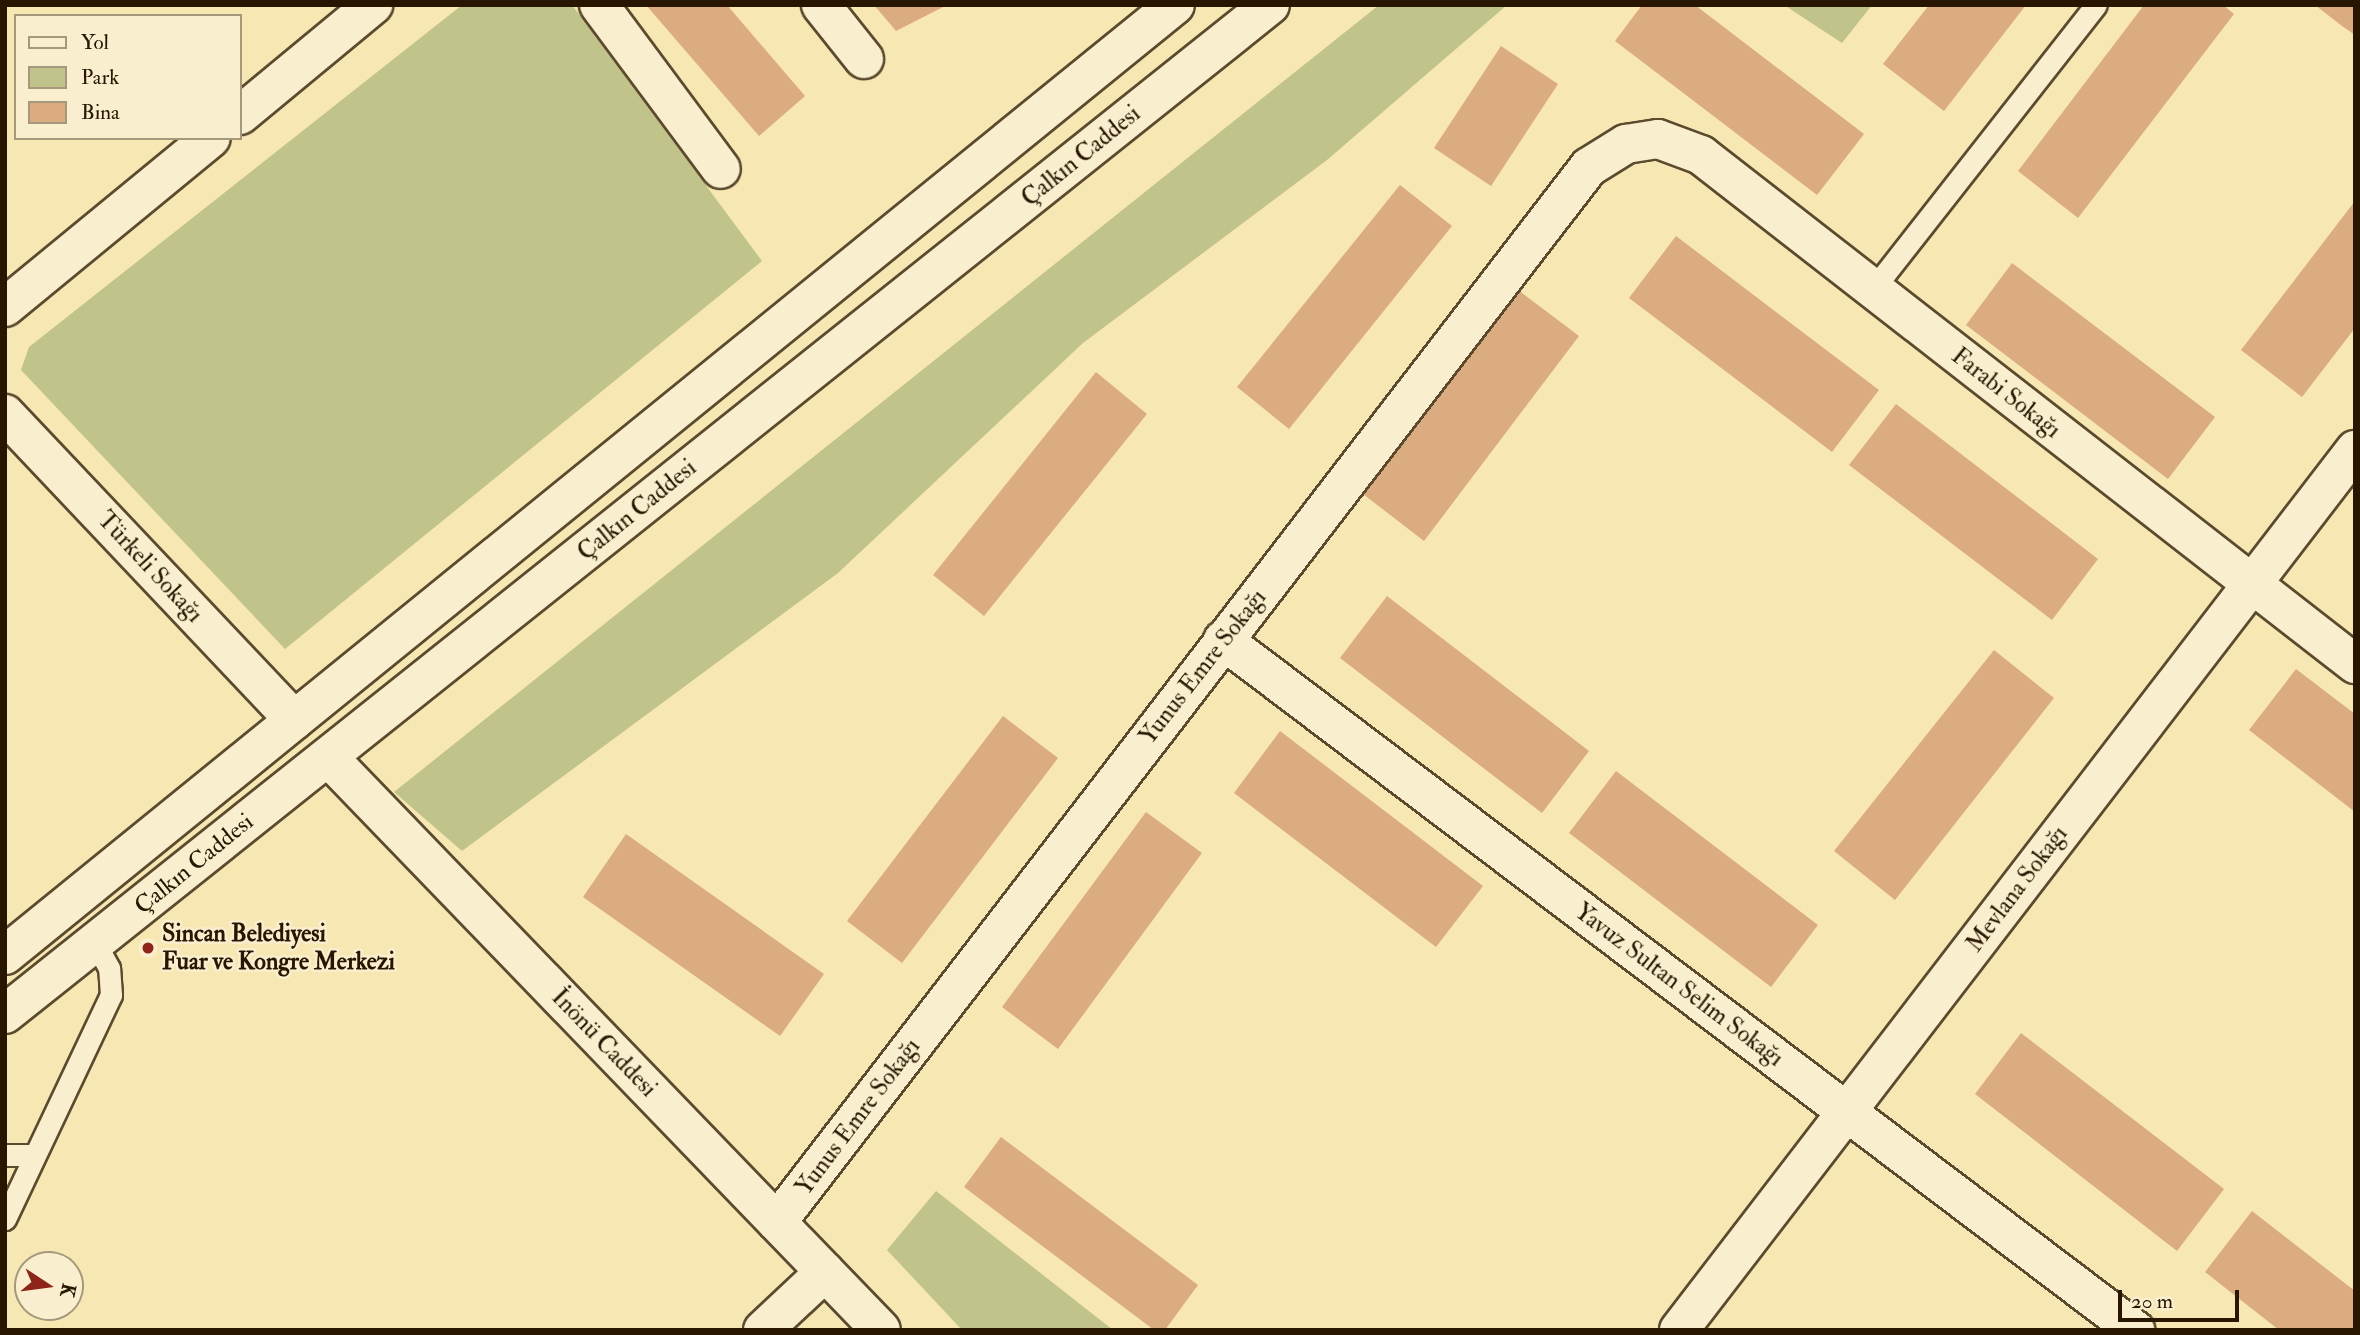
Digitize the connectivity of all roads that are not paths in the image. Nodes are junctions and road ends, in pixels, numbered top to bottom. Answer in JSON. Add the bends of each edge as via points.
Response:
{"nodes":[{"id":1,"x":373,"y":5,"type":"edge"},
{"id":2,"x":599,"y":5,"type":"edge"},
{"id":3,"x":821,"y":5,"type":"edge"},
{"id":4,"x":1175,"y":5,"type":"edge"},
{"id":5,"x":1270,"y":5,"type":"edge"},
{"id":6,"x":2096,"y":5,"type":"edge"},
{"id":7,"x":864,"y":59,"type":"dead end"},
{"id":8,"x":242,"y":113,"type":"edge"},
{"id":9,"x":1650,"y":139,"type":"joint"},
{"id":10,"x":209,"y":140,"type":"edge"},
{"id":11,"x":720,"y":169,"type":"dead end"},
{"id":12,"x":1873,"y":289,"type":"junction"},
{"id":13,"x":5,"y":307,"type":"edge"},
{"id":14,"x":5,"y":414,"type":"edge"},
{"id":15,"x":2355,"y":450,"type":"edge"},
{"id":16,"x":2251,"y":583,"type":"junction"},
{"id":17,"x":1223,"y":640,"type":"junction"},
{"id":18,"x":2355,"y":664,"type":"edge"},
{"id":19,"x":295,"y":720,"type":"junction"},
{"id":20,"x":328,"y":757,"type":"junction"},
{"id":21,"x":95,"y":943,"type":"junction"},
{"id":22,"x":5,"y":955,"type":"edge"},
{"id":23,"x":5,"y":1014,"type":"edge"},
{"id":24,"x":1846,"y":1112,"type":"junction"},
{"id":25,"x":5,"y":1155,"type":"edge"},
{"id":26,"x":34,"y":1155,"type":"junction"},
{"id":27,"x":5,"y":1219,"type":"edge"},
{"id":28,"x":777,"y":1222,"type":"junction"},
{"id":29,"x":825,"y":1272,"type":"junction"},
{"id":30,"x":763,"y":1330,"type":"edge"},
{"id":31,"x":881,"y":1330,"type":"edge"},
{"id":32,"x":1679,"y":1330,"type":"edge"},
{"id":33,"x":2135,"y":1330,"type":"edge"}],
"edges":[{"from":1,"to":8,"type":"street"},
{"from":2,"to":11,"type":"street"},
{"from":3,"to":7,"type":"street"},
{"from":4,"to":19,"type":"street","name":"Çalkın Caddesi"},
{"from":5,"to":20,"type":"street","name":"Çalkın Caddesi"},
{"from":6,"to":12,"type":"lane"},
{"from":9,"to":12,"type":"street","name":"Farabi Sokağı","via":[[1701,155]]},
{"from":9,"to":17,"type":"street","name":"Yunus Emre Sokağı","via":[[1617,147],[1589,167]]},
{"from":10,"to":13,"type":"street"},
{"from":12,"to":16,"type":"street","name":"Farabi Sokağı"},
{"from":14,"to":19,"type":"street","name":"Türkeli Sokağı"},
{"from":15,"to":16,"type":"street","name":"Mevlana Sokağı"},
{"from":16,"to":18,"type":"street","name":"Farabi Sokağı"},
{"from":16,"to":24,"type":"street","name":"Mevlana Sokağı"},
{"from":17,"to":24,"type":"street","name":"Yavuz Sultan Selim Sokağı"},
{"from":17,"to":28,"type":"street","name":"Yunus Emre Sokağı"},
{"from":19,"to":20,"type":"street","name":"Türkeli Sokağı"},
{"from":19,"to":22,"type":"street","name":"Çalkın Caddesi"},
{"from":20,"to":21,"type":"street","name":"Çalkın Caddesi"},
{"from":20,"to":28,"type":"street","name":"İnönü Caddesi"},
{"from":21,"to":23,"type":"street","name":"Çalkın Caddesi"},
{"from":21,"to":26,"type":"lane","via":[[109,968],[111,995]]},
{"from":24,"to":32,"type":"street","name":"Mevlana Sokağı"},
{"from":24,"to":33,"type":"street","name":"Yavuz Sultan Selim Sokağı"},
{"from":25,"to":26,"type":"lane"},
{"from":26,"to":27,"type":"lane"},
{"from":28,"to":29,"type":"street","name":"İnönü Caddesi"},
{"from":29,"to":30,"type":"street"},
{"from":29,"to":31,"type":"street","name":"İnönü Caddesi"}]}
